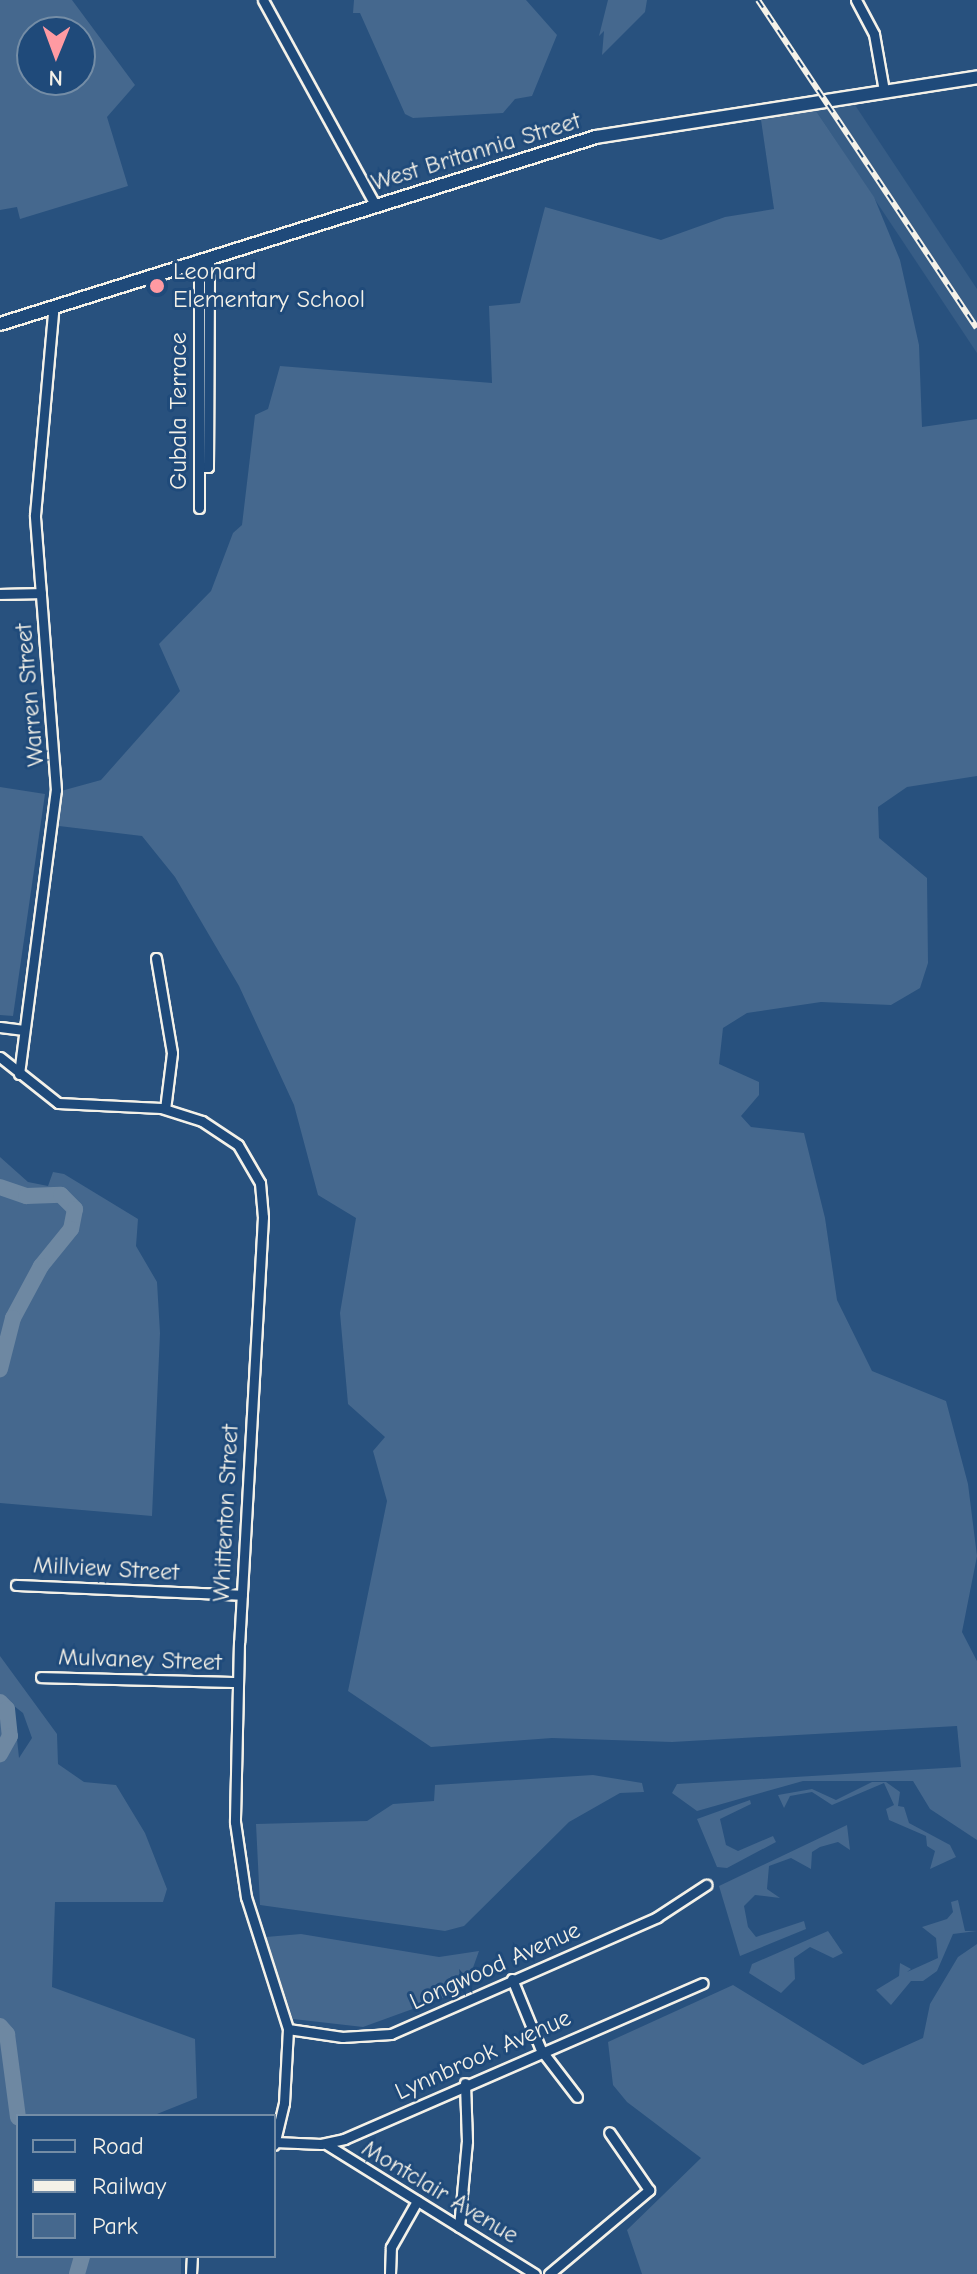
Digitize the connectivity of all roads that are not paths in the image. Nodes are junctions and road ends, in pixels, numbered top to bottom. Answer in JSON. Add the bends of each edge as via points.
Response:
{"nodes":[{"id":1,"x":263,"y":0,"type":"edge"},
{"id":2,"x":856,"y":0,"type":"edge"},
{"id":3,"x":977,"y":77,"type":"edge"},
{"id":4,"x":884,"y":91,"type":"junction"},
{"id":5,"x":376,"y":206,"type":"junction"},
{"id":6,"x":204,"y":264,"type":"junction"},
{"id":7,"x":53,"y":312,"type":"junction"},
{"id":8,"x":0,"y":324,"type":"edge"},
{"id":9,"x":199,"y":467,"type":"junction"},
{"id":10,"x":199,"y":508,"type":"dead end"},
{"id":11,"x":41,"y":593,"type":"junction"},
{"id":12,"x":0,"y":594,"type":"edge"},
{"id":13,"x":156,"y":958,"type":"dead end"},
{"id":14,"x":0,"y":1027,"type":"edge"},
{"id":15,"x":24,"y":1030,"type":"junction"},
{"id":16,"x":0,"y":1057,"type":"edge"},
{"id":17,"x":19,"y":1074,"type":"junction"},
{"id":18,"x":165,"y":1109,"type":"junction"},
{"id":19,"x":16,"y":1585,"type":"dead end"},
{"id":20,"x":242,"y":1595,"type":"junction"},
{"id":21,"x":41,"y":1677,"type":"dead end"},
{"id":22,"x":238,"y":1682,"type":"junction"},
{"id":23,"x":706,"y":1885,"type":"dead end"},
{"id":24,"x":512,"y":1979,"type":"junction"},
{"id":25,"x":703,"y":1983,"type":"dead end"},
{"id":26,"x":288,"y":2029,"type":"junction"},
{"id":27,"x":541,"y":2050,"type":"junction"},
{"id":28,"x":465,"y":2083,"type":"junction"},
{"id":29,"x":577,"y":2097,"type":"dead end"},
{"id":30,"x":609,"y":2132,"type":"dead end"},
{"id":31,"x":276,"y":2139,"type":"edge"},
{"id":32,"x":276,"y":2144,"type":"edge"},
{"id":33,"x":326,"y":2144,"type":"junction"},
{"id":34,"x":417,"y":2201,"type":"junction"},
{"id":35,"x":459,"y":2227,"type":"junction"},
{"id":36,"x":390,"y":2274,"type":"edge"},
{"id":37,"x":535,"y":2274,"type":"edge"},
{"id":38,"x":549,"y":2274,"type":"edge"}],
"edges":[{"from":1,"to":5,"type":"street"},
{"from":2,"to":4,"type":"street","via":[[874,34]]},
{"from":3,"to":4,"type":"street","name":"West Britannia Street"},
{"from":4,"to":5,"type":"street","name":"West Britannia Street","via":[[596,137]]},
{"from":5,"to":6,"type":"street","name":"West Britannia Street"},
{"from":6,"to":7,"type":"street","name":"West Britannia Street"},
{"from":6,"to":9,"type":"street","name":"Gubala Terrace"},
{"from":6,"to":9,"type":"street","name":"Gubala Terrace","via":[[208,467]]},
{"from":7,"to":8,"type":"street","name":"West Britannia Street"},
{"from":7,"to":11,"type":"street","name":"Warren Street","via":[[36,486]]},
{"from":9,"to":10,"type":"street","name":"Gubala Terrace"},
{"from":11,"to":12,"type":"street"},
{"from":11,"to":15,"type":"street","name":"Warren Street","via":[[56,790]]},
{"from":13,"to":18,"type":"street","via":[[172,1053]]},
{"from":14,"to":15,"type":"street"},
{"from":15,"to":17,"type":"street","name":"Warren Street"},
{"from":16,"to":17,"type":"street","name":"Whittenton Street"},
{"from":17,"to":18,"type":"street","name":"Whittenton Street","via":[[43,1096],[66,1105]]},
{"from":18,"to":20,"type":"street","name":"Whittenton Street","via":[[195,1117],[232,1139],[252,1163],[261,1191]]},
{"from":19,"to":20,"type":"street","name":"Millview Street"},
{"from":20,"to":22,"type":"street","name":"Whittenton Street"},
{"from":21,"to":22,"type":"street","name":"Mulvaney Street"},
{"from":22,"to":26,"type":"street","name":"Whittenton Street","via":[[238,1854]]},
{"from":23,"to":24,"type":"street","name":"Longwood Avenue","via":[[664,1913]]},
{"from":24,"to":26,"type":"street","name":"Longwood Avenue","via":[[391,2034],[342,2037]]},
{"from":24,"to":27,"type":"street"},
{"from":25,"to":27,"type":"street","name":"Lynnbrook Avenue"},
{"from":26,"to":31,"type":"street","name":"Whittenton Street","via":[[285,2095]]},
{"from":27,"to":28,"type":"street","name":"Lynnbrook Avenue"},
{"from":27,"to":29,"type":"street"},
{"from":28,"to":33,"type":"street","name":"Lynnbrook Avenue"},
{"from":28,"to":35,"type":"street","via":[[467,2141]]},
{"from":30,"to":38,"type":"street","via":[[649,2190]]},
{"from":32,"to":33,"type":"street","name":"Lynnbrook Avenue"},
{"from":33,"to":34,"type":"street","name":"Montclair Avenue"},
{"from":34,"to":35,"type":"street","name":"Montclair Avenue"},
{"from":34,"to":36,"type":"street","via":[[392,2244]]},
{"from":35,"to":37,"type":"street","name":"Montclair Avenue"}]}
